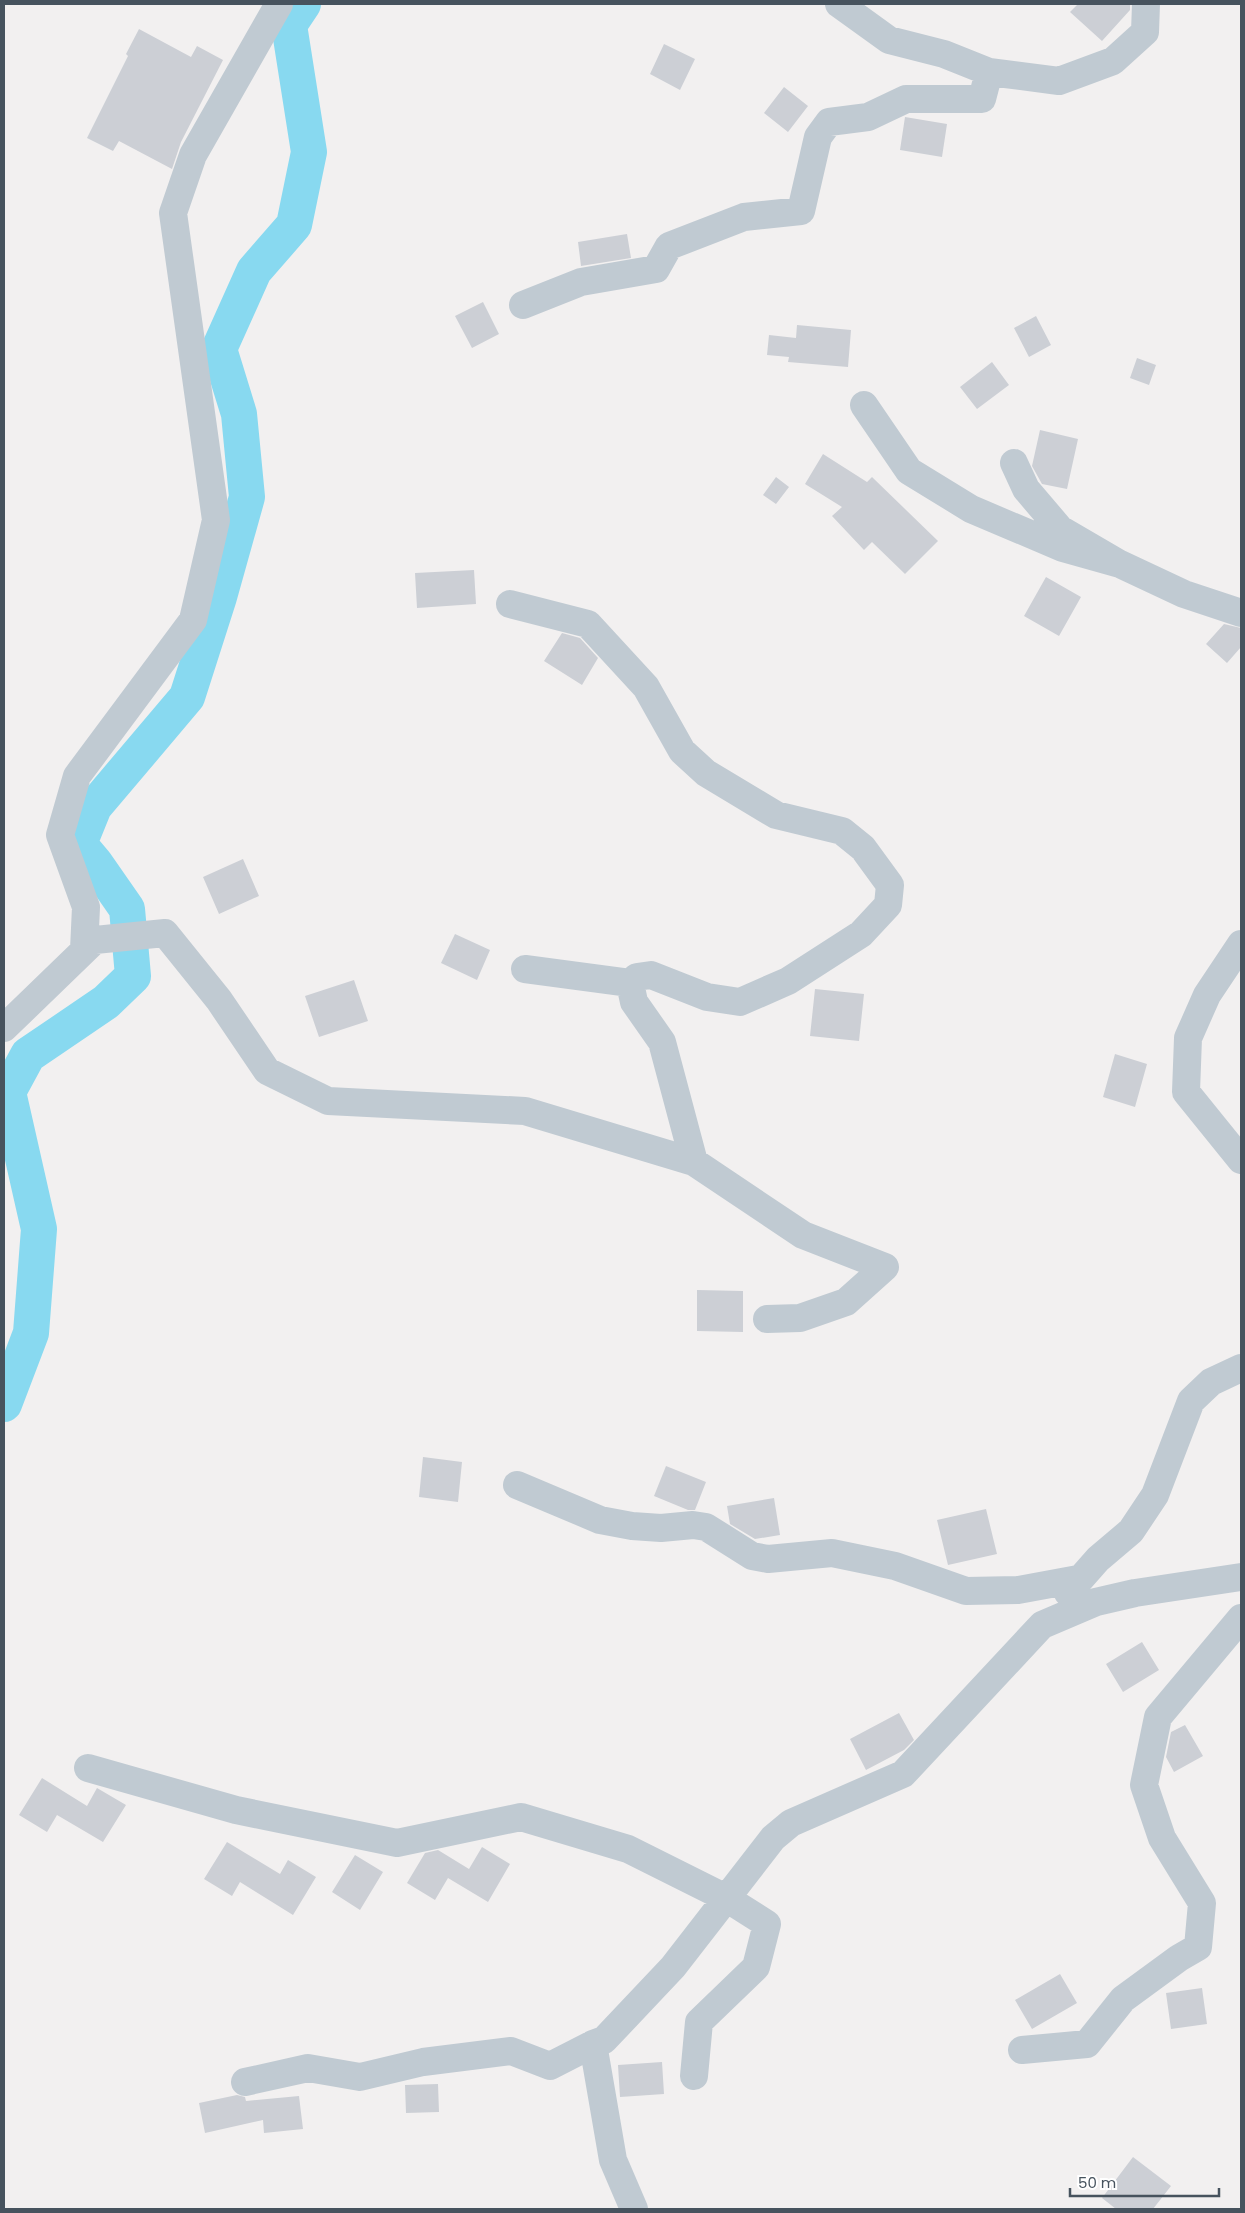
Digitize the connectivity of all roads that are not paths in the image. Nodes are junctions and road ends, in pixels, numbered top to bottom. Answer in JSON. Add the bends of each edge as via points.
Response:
{"nodes":[{"id":1,"x":279,"y":4,"type":"edge"},
{"id":2,"x":839,"y":4,"type":"edge"},
{"id":3,"x":1146,"y":4,"type":"edge"},
{"id":4,"x":989,"y":72,"type":"junction"},
{"id":5,"x":523,"y":305,"type":"dead end"},
{"id":6,"x":864,"y":405,"type":"dead end"},
{"id":7,"x":1014,"y":463,"type":"dead end"},
{"id":8,"x":1120,"y":564,"type":"junction"},
{"id":9,"x":510,"y":604,"type":"dead end"},
{"id":10,"x":1241,"y":614,"type":"edge"},
{"id":11,"x":1241,"y":944,"type":"edge"},
{"id":12,"x":90,"y":945,"type":"junction"},
{"id":13,"x":525,"y":969,"type":"dead end"},
{"id":14,"x":630,"y":983,"type":"junction"},
{"id":15,"x":4,"y":1028,"type":"edge"},
{"id":16,"x":1241,"y":1160,"type":"edge"},
{"id":17,"x":694,"y":1162,"type":"junction"},
{"id":18,"x":767,"y":1319,"type":"dead end"},
{"id":19,"x":1241,"y":1368,"type":"edge"},
{"id":20,"x":517,"y":1485,"type":"dead end"},
{"id":21,"x":1241,"y":1577,"type":"edge"},
{"id":22,"x":1078,"y":1579,"type":"junction"},
{"id":23,"x":1241,"y":1618,"type":"edge"},
{"id":24,"x":1042,"y":1625,"type":"junction"},
{"id":25,"x":88,"y":1768,"type":"dead end"},
{"id":26,"x":726,"y":1898,"type":"junction"},
{"id":27,"x":593,"y":2044,"type":"junction"},
{"id":28,"x":1022,"y":2050,"type":"dead end"},
{"id":29,"x":694,"y":2076,"type":"dead end"},
{"id":30,"x":245,"y":2082,"type":"dead end"},
{"id":31,"x":634,"y":2209,"type":"edge"}],
"edges":[{"from":1,"to":12,"type":"street","via":[[193,155],[173,213],[216,520],[193,620],[77,776],[60,835],[86,907]]},
{"from":2,"to":4,"type":"street","via":[[889,40],[944,54]]},
{"from":3,"to":4,"type":"street","via":[[1145,32],[1113,61],[1059,80]]},
{"from":4,"to":5,"type":"street","via":[[982,99],[906,99],[868,117],[829,122],[818,136],[800,211],[744,217],[669,246],[656,270],[581,282]]},
{"from":6,"to":8,"type":"street","via":[[909,471],[971,509],[1063,548]]},
{"from":7,"to":8,"type":"street","via":[[1026,489],[1060,529]]},
{"from":8,"to":10,"type":"street","via":[[1184,594]]},
{"from":9,"to":14,"type":"street","via":[[588,624],[646,687],[682,751],[706,773],[776,815],[842,831],[863,848],[890,885],[888,905],[861,934],[788,981],[740,1002],[706,997],[651,975],[637,977]]},
{"from":11,"to":16,"type":"street","via":[[1207,995],[1188,1038],[1186,1092]]},
{"from":12,"to":15,"type":"street"},
{"from":12,"to":17,"type":"street","via":[[165,933],[218,1000],[267,1071],[328,1101],[525,1110]]},
{"from":13,"to":14,"type":"street"},
{"from":14,"to":17,"type":"street","via":[[634,1002],[662,1042]]},
{"from":17,"to":18,"type":"street","via":[[802,1235],[885,1267],[846,1302],[800,1318]]},
{"from":19,"to":22,"type":"street","via":[[1211,1382],[1191,1401],[1155,1495],[1131,1531]]},
{"from":20,"to":22,"type":"street","via":[[600,1520],[661,1528],[706,1527],[752,1556],[768,1558],[832,1553],[894,1566],[966,1591],[1018,1590]]},
{"from":21,"to":24,"type":"street","via":[[1096,1602]]},
{"from":22,"to":24,"type":"street"},
{"from":23,"to":28,"type":"street","via":[[1158,1717],[1144,1786],[1162,1838],[1202,1903],[1198,1947],[1124,2000],[1087,2044]]},
{"from":24,"to":26,"type":"street","via":[[903,1774],[790,1823],[773,1838]]},
{"from":25,"to":26,"type":"street","via":[[236,1810],[397,1843],[521,1817],[628,1849]]},
{"from":26,"to":27,"type":"street","via":[[673,1967],[604,2040]]},
{"from":26,"to":29,"type":"street","via":[[767,1924],[756,1967],[699,2022]]},
{"from":27,"to":30,"type":"street","via":[[550,2066],[511,2051],[423,2062],[360,2077],[308,2068]]},
{"from":27,"to":31,"type":"street","via":[[613,2160]]}]}
